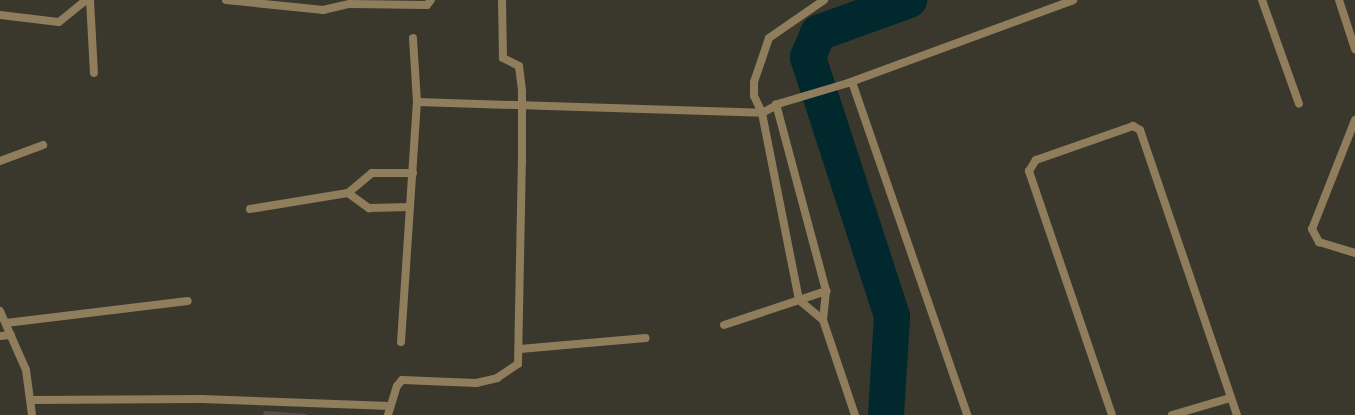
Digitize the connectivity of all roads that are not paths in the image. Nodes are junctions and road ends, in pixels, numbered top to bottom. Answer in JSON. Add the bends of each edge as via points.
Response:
{"nodes":[{"id":1,"x":86,"y":0,"type":"edge"},
{"id":2,"x":90,"y":0,"type":"edge"},
{"id":3,"x":226,"y":0,"type":"edge"},
{"id":4,"x":431,"y":0,"type":"edge"},
{"id":5,"x":502,"y":0,"type":"edge"},
{"id":6,"x":805,"y":0,"type":"edge"},
{"id":7,"x":824,"y":0,"type":"edge"},
{"id":8,"x":1073,"y":0,"type":"edge"},
{"id":9,"x":1262,"y":0,"type":"edge"},
{"id":10,"x":1339,"y":0,"type":"edge"},
{"id":11,"x":810,"y":8,"type":"junction"},
{"id":12,"x":0,"y":15,"type":"edge"},
{"id":13,"x":413,"y":38,"type":"dead end"},
{"id":14,"x":1355,"y":49,"type":"edge"},
{"id":15,"x":94,"y":73,"type":"dead end"},
{"id":16,"x":850,"y":83,"type":"junction"},
{"id":17,"x":417,"y":102,"type":"junction"},
{"id":18,"x":779,"y":103,"type":"junction"},
{"id":19,"x":1300,"y":104,"type":"dead end"},
{"id":20,"x":762,"y":113,"type":"junction"},
{"id":21,"x":1355,"y":120,"type":"edge"},
{"id":22,"x":43,"y":145,"type":"dead end"},
{"id":23,"x":0,"y":161,"type":"edge"},
{"id":24,"x":413,"y":172,"type":"junction"},
{"id":25,"x":348,"y":193,"type":"junction"},
{"id":26,"x":410,"y":207,"type":"junction"},
{"id":27,"x":250,"y":209,"type":"dead end"},
{"id":28,"x":1355,"y":253,"type":"edge"},
{"id":29,"x":826,"y":291,"type":"junction"},
{"id":30,"x":799,"y":300,"type":"junction"},
{"id":31,"x":188,"y":301,"type":"dead end"},
{"id":32,"x":0,"y":311,"type":"edge"},
{"id":33,"x":823,"y":320,"type":"junction"},
{"id":34,"x":6,"y":324,"type":"junction"},
{"id":35,"x":724,"y":325,"type":"dead end"},
{"id":36,"x":11,"y":335,"type":"junction"},
{"id":37,"x":0,"y":336,"type":"edge"},
{"id":38,"x":646,"y":338,"type":"dead end"},
{"id":39,"x":401,"y":342,"type":"dead end"},
{"id":40,"x":520,"y":349,"type":"junction"},
{"id":41,"x":1230,"y":398,"type":"junction"},
{"id":42,"x":32,"y":400,"type":"junction"},
{"id":43,"x":390,"y":406,"type":"junction"},
{"id":44,"x":32,"y":415,"type":"edge"},
{"id":45,"x":388,"y":415,"type":"edge"},
{"id":46,"x":855,"y":415,"type":"edge"},
{"id":47,"x":967,"y":415,"type":"edge"},
{"id":48,"x":1112,"y":415,"type":"edge"},
{"id":49,"x":1172,"y":415,"type":"edge"},
{"id":50,"x":1237,"y":415,"type":"edge"}],
"edges":[{"from":1,"to":12,"type":"street","via":[[59,22]]},
{"from":2,"to":15,"type":"street"},
{"from":3,"to":4,"type":"street","via":[[323,10],[350,4],[428,5]]},
{"from":5,"to":40,"type":"street","bridge":true,"via":[[503,58],[519,66],[522,92]]},
{"from":6,"to":11,"type":"street"},
{"from":7,"to":11,"type":"street"},
{"from":8,"to":16,"type":"street"},
{"from":9,"to":19,"type":"street"},
{"from":10,"to":14,"type":"street"},
{"from":11,"to":20,"type":"street","via":[[774,34],[764,46],[754,82],[754,96]]},
{"from":13,"to":17,"type":"street"},
{"from":16,"to":18,"type":"street"},
{"from":16,"to":47,"type":"street"},
{"from":17,"to":20,"type":"street"},
{"from":17,"to":24,"type":"street"},
{"from":18,"to":20,"type":"street"},
{"from":18,"to":29,"type":"street"},
{"from":20,"to":30,"type":"street"},
{"from":21,"to":28,"type":"street","via":[[1312,229],[1319,242]]},
{"from":22,"to":23,"type":"street"},
{"from":24,"to":25,"type":"street","via":[[372,173]]},
{"from":24,"to":26,"type":"street"},
{"from":25,"to":26,"type":"street","via":[[369,208]]},
{"from":25,"to":27,"type":"street"},
{"from":26,"to":39,"type":"street"},
{"from":29,"to":30,"type":"street"},
{"from":29,"to":33,"type":"street"},
{"from":30,"to":33,"type":"street"},
{"from":30,"to":35,"type":"street"},
{"from":31,"to":34,"type":"street"},
{"from":32,"to":34,"type":"street"},
{"from":33,"to":46,"type":"street"},
{"from":34,"to":36,"type":"street"},
{"from":36,"to":37,"type":"street"},
{"from":36,"to":42,"type":"street","via":[[26,370]]},
{"from":38,"to":40,"type":"street"},
{"from":40,"to":43,"type":"street","via":[[518,364],[496,378],[459,385],[410,379],[397,386]]},
{"from":41,"to":48,"type":"street","via":[[1140,130],[1123,127],[1036,160],[1029,171]]},
{"from":41,"to":49,"type":"street"},
{"from":41,"to":50,"type":"street"},
{"from":42,"to":43,"type":"street","via":[[202,399]]},
{"from":42,"to":44,"type":"street"},
{"from":43,"to":45,"type":"street"}]}
